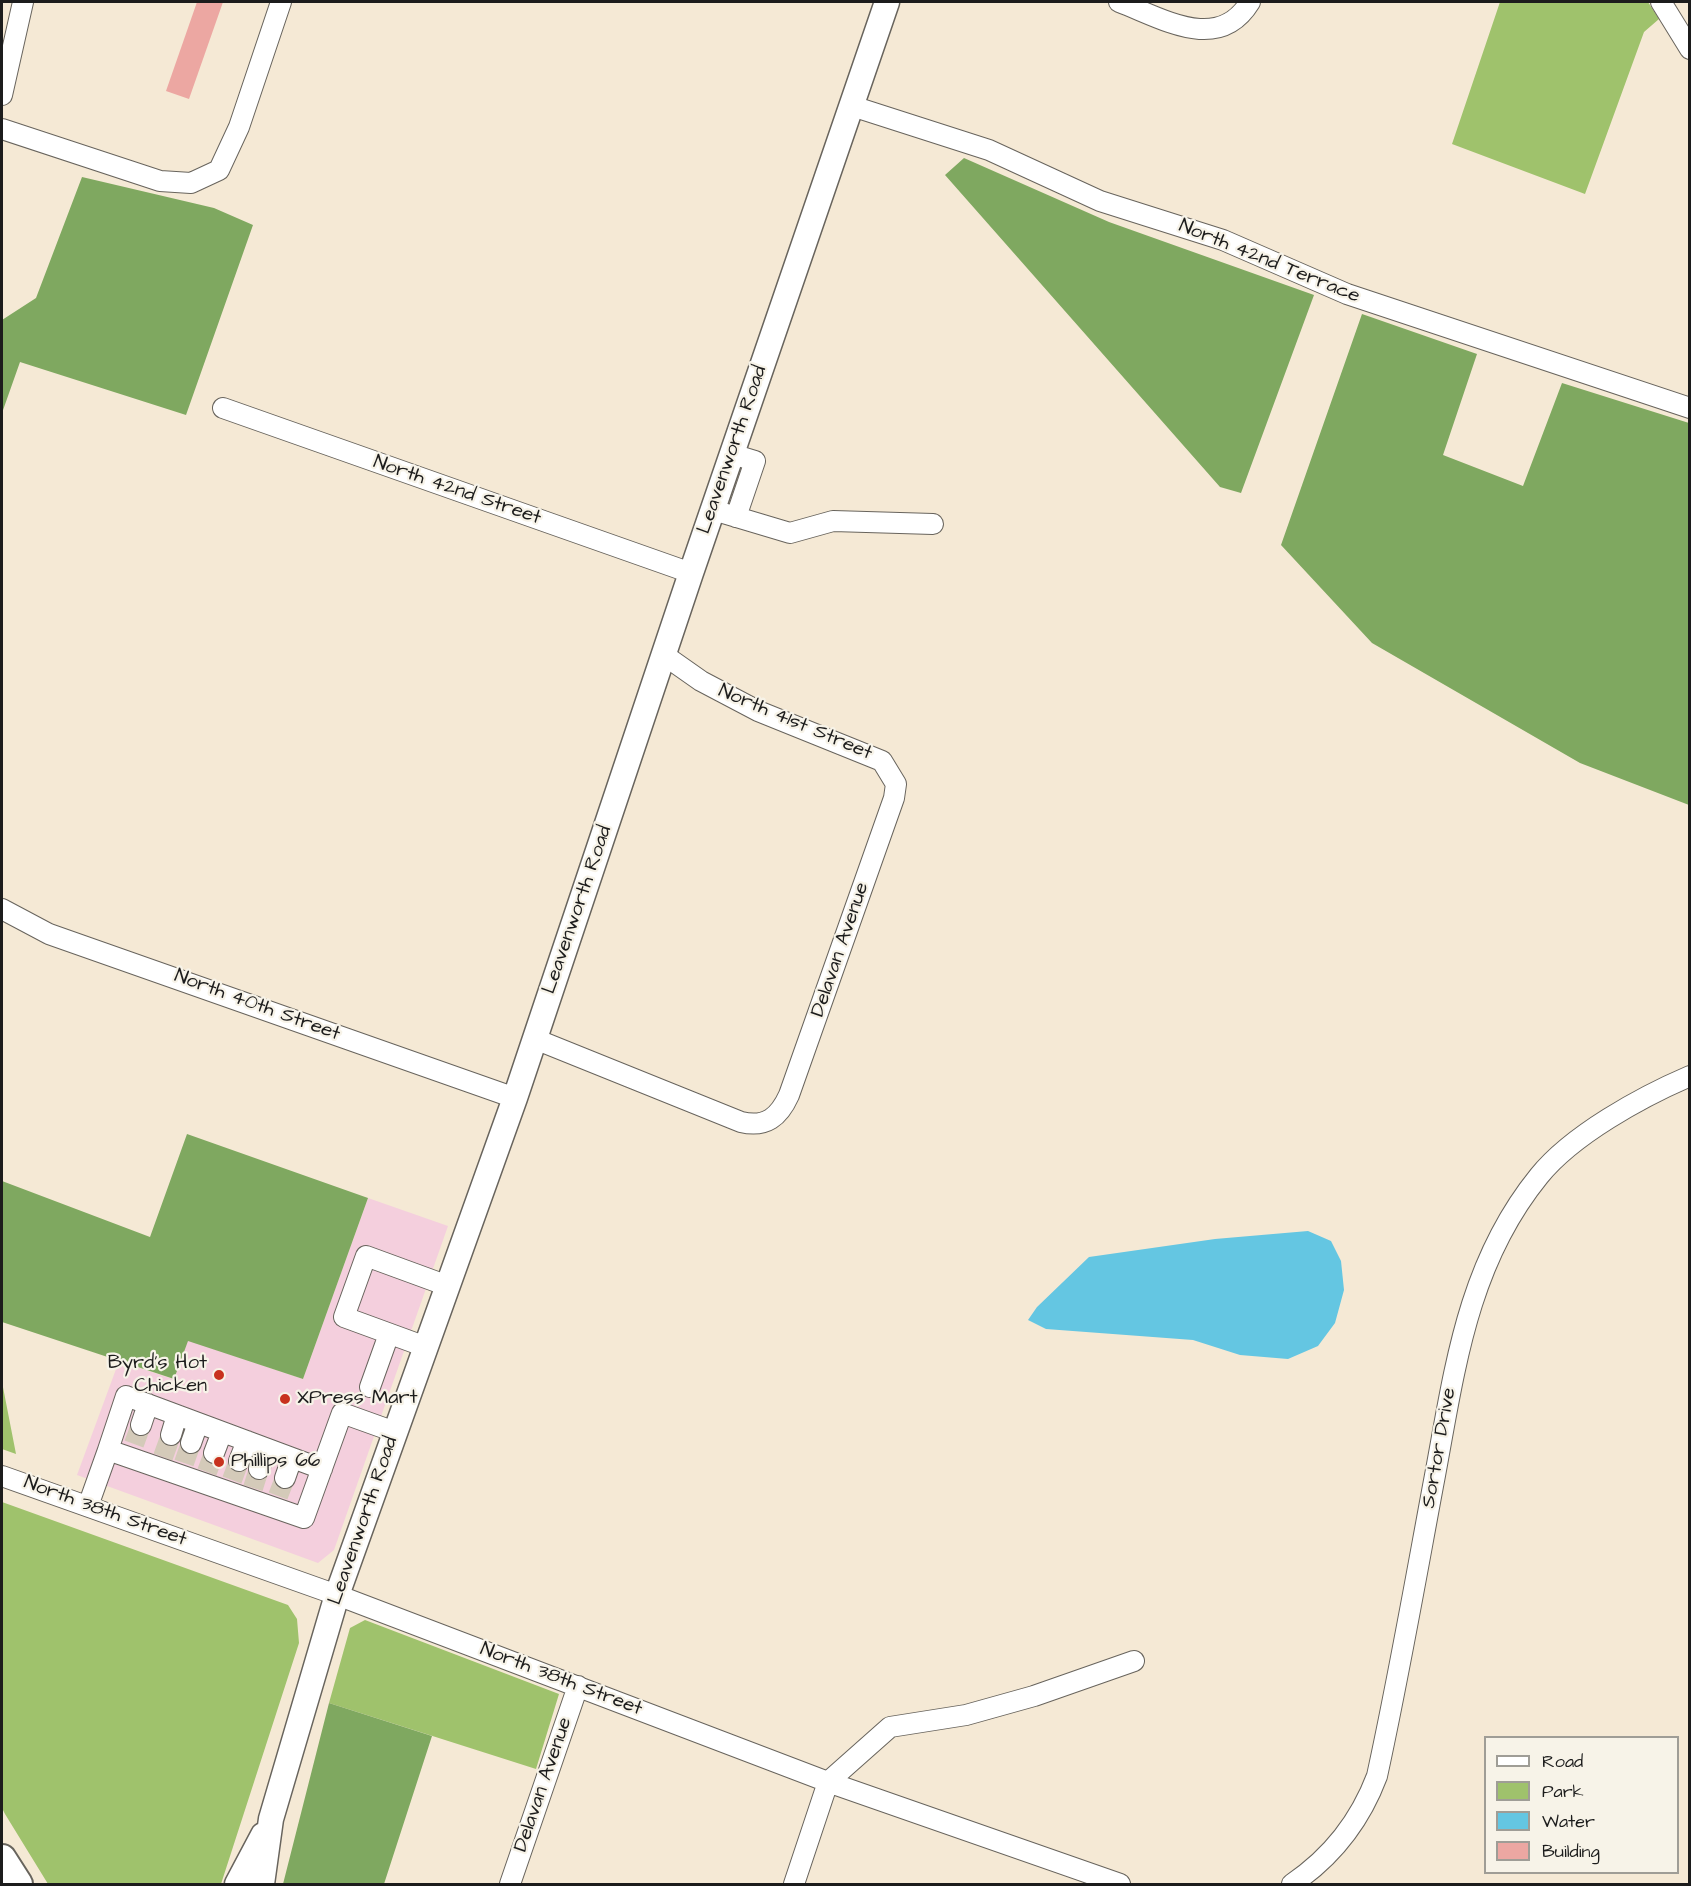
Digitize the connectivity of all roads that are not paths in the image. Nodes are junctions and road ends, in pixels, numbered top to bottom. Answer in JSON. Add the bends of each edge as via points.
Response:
{"nodes":[{"id":1,"x":23,"y":2,"type":"edge"},
{"id":2,"x":281,"y":2,"type":"edge"},
{"id":3,"x":887,"y":2,"type":"edge"},
{"id":4,"x":1119,"y":2,"type":"edge"},
{"id":5,"x":1250,"y":2,"type":"edge"},
{"id":6,"x":1661,"y":2,"type":"edge"},
{"id":7,"x":1689,"y":49,"type":"edge"},
{"id":8,"x":2,"y":95,"type":"edge"},
{"id":9,"x":852,"y":106,"type":"junction"},
{"id":10,"x":2,"y":129,"type":"edge"},
{"id":11,"x":223,"y":408,"type":"dead end"},
{"id":12,"x":1689,"y":408,"type":"edge"},
{"id":13,"x":732,"y":454,"type":"junction"},
{"id":14,"x":713,"y":510,"type":"junction"},
{"id":15,"x":736,"y":517,"type":"junction"},
{"id":16,"x":933,"y":524,"type":"dead end"},
{"id":17,"x":691,"y":573,"type":"junction"},
{"id":18,"x":664,"y":656,"type":"junction"},
{"id":19,"x":892,"y":774,"type":"joint"},
{"id":20,"x":2,"y":909,"type":"edge"},
{"id":21,"x":535,"y":1039,"type":"junction"},
{"id":22,"x":1689,"y":1076,"type":"edge"},
{"id":23,"x":515,"y":1098,"type":"junction"},
{"id":24,"x":448,"y":1286,"type":"junction"},
{"id":25,"x":390,"y":1334,"type":"junction"},
{"id":26,"x":426,"y":1347,"type":"junction"},
{"id":27,"x":370,"y":1387,"type":"dead end"},
{"id":28,"x":148,"y":1404,"type":"junction"},
{"id":29,"x":177,"y":1415,"type":"junction"},
{"id":30,"x":198,"y":1423,"type":"junction"},
{"id":31,"x":141,"y":1425,"type":"tunnel mouth"},
{"id":32,"x":222,"y":1432,"type":"junction"},
{"id":33,"x":395,"y":1432,"type":"junction"},
{"id":34,"x":171,"y":1436,"type":"tunnel mouth"},
{"id":35,"x":247,"y":1441,"type":"junction"},
{"id":36,"x":191,"y":1443,"type":"tunnel mouth"},
{"id":37,"x":267,"y":1449,"type":"junction"},
{"id":38,"x":108,"y":1450,"type":"junction"},
{"id":39,"x":214,"y":1453,"type":"tunnel mouth"},
{"id":40,"x":292,"y":1458,"type":"junction"},
{"id":41,"x":239,"y":1461,"type":"tunnel mouth"},
{"id":42,"x":259,"y":1469,"type":"tunnel mouth"},
{"id":43,"x":322,"y":1469,"type":"junction"},
{"id":44,"x":2,"y":1476,"type":"edge"},
{"id":45,"x":285,"y":1478,"type":"tunnel mouth"},
{"id":46,"x":88,"y":1506,"type":"junction"},
{"id":47,"x":337,"y":1595,"type":"junction"},
{"id":48,"x":1134,"y":1661,"type":"dead end"},
{"id":49,"x":578,"y":1686,"type":"junction"},
{"id":50,"x":828,"y":1782,"type":"junction"},
{"id":51,"x":271,"y":1819,"type":"junction"},
{"id":52,"x":2,"y":1858,"type":"edge"},
{"id":53,"x":18,"y":1884,"type":"edge"},
{"id":54,"x":237,"y":1884,"type":"edge"},
{"id":55,"x":262,"y":1884,"type":"edge"},
{"id":56,"x":510,"y":1884,"type":"edge"},
{"id":57,"x":794,"y":1884,"type":"edge"},
{"id":58,"x":1120,"y":1884,"type":"edge"},
{"id":59,"x":1292,"y":1884,"type":"edge"}],
"edges":[{"from":1,"to":8,"type":"street"},
{"from":2,"to":10,"type":"street","via":[[240,127],[219,170],[191,183],[160,181]]},
{"from":3,"to":9,"type":"main road","name":"Leavenworth Road"},
{"from":4,"to":5,"type":"street","via":[[1197,31],[1222,28]]},
{"from":6,"to":7,"type":"street"},
{"from":9,"to":12,"type":"street","name":"North 42nd Terrace","via":[[989,150],[1100,201],[1222,240],[1347,294]]},
{"from":9,"to":13,"type":"main road","name":"Leavenworth Road"},
{"from":11,"to":17,"type":"street","name":"North 42nd Street"},
{"from":13,"to":14,"type":"main road","name":"Leavenworth Road"},
{"from":13,"to":15,"type":"street","via":[[755,461]]},
{"from":14,"to":15,"type":"street"},
{"from":14,"to":17,"type":"main road","name":"Leavenworth Road"},
{"from":15,"to":16,"type":"street","via":[[790,533],[833,521]]},
{"from":17,"to":18,"type":"main road","name":"Leavenworth Road"},
{"from":18,"to":19,"type":"street","name":"North 41st Street","via":[[758,711],[882,761]]},
{"from":18,"to":21,"type":"main road","name":"Leavenworth Road"},
{"from":19,"to":21,"type":"street","name":"Delavan Avenue","via":[[896,784],[886,820],[789,1095],[771,1120],[754,1125],[741,1122]]},
{"from":20,"to":23,"type":"street","name":"North 40th Street","via":[[49,934]]},
{"from":21,"to":23,"type":"main road","name":"Leavenworth Road"},
{"from":22,"to":59,"type":"street","name":"Sortor Drive","via":[[1598,1126],[1557,1158],[1540,1175],[1497,1240],[1459,1344],[1377,1776],[1349,1831],[1316,1867]]},
{"from":23,"to":24,"type":"main road","name":"Leavenworth Road"},
{"from":24,"to":25,"type":"street","via":[[366,1256],[344,1317]]},
{"from":24,"to":26,"type":"main road","name":"Leavenworth Road"},
{"from":25,"to":26,"type":"street"},
{"from":25,"to":27,"type":"street"},
{"from":26,"to":33,"type":"main road","name":"Leavenworth Road"},
{"from":28,"to":29,"type":"street"},
{"from":28,"to":31,"type":"street"},
{"from":28,"to":38,"type":"street","via":[[126,1396]]},
{"from":29,"to":30,"type":"street"},
{"from":29,"to":34,"type":"street"},
{"from":30,"to":32,"type":"street"},
{"from":30,"to":36,"type":"street"},
{"from":32,"to":35,"type":"street"},
{"from":32,"to":39,"type":"street"},
{"from":33,"to":43,"type":"street","via":[[342,1413]]},
{"from":33,"to":47,"type":"main road","name":"Leavenworth Road"},
{"from":35,"to":37,"type":"street"},
{"from":35,"to":41,"type":"street"},
{"from":37,"to":40,"type":"street"},
{"from":37,"to":42,"type":"street"},
{"from":38,"to":43,"type":"street","via":[[132,1451],[276,1502],[304,1518]]},
{"from":38,"to":46,"type":"street"},
{"from":40,"to":43,"type":"street"},
{"from":40,"to":45,"type":"street"},
{"from":44,"to":46,"type":"street","name":"North 38th Street"},
{"from":46,"to":47,"type":"street","name":"North 38th Street"},
{"from":47,"to":49,"type":"street","name":"North 38th Street"},
{"from":47,"to":51,"type":"main road","name":"Leavenworth Road"},
{"from":48,"to":50,"type":"street","via":[[966,1715],[890,1727]]},
{"from":49,"to":50,"type":"street","name":"North 38th Street"},
{"from":49,"to":56,"type":"street","name":"Delavan Avenue"},
{"from":50,"to":57,"type":"street"},
{"from":50,"to":58,"type":"street","name":"North 38th Street"},
{"from":51,"to":54,"type":"main road","name":"Leavenworth Road"},
{"from":51,"to":55,"type":"main road","name":"Leavenworth Road"},
{"from":52,"to":53,"type":"highway"}]}
